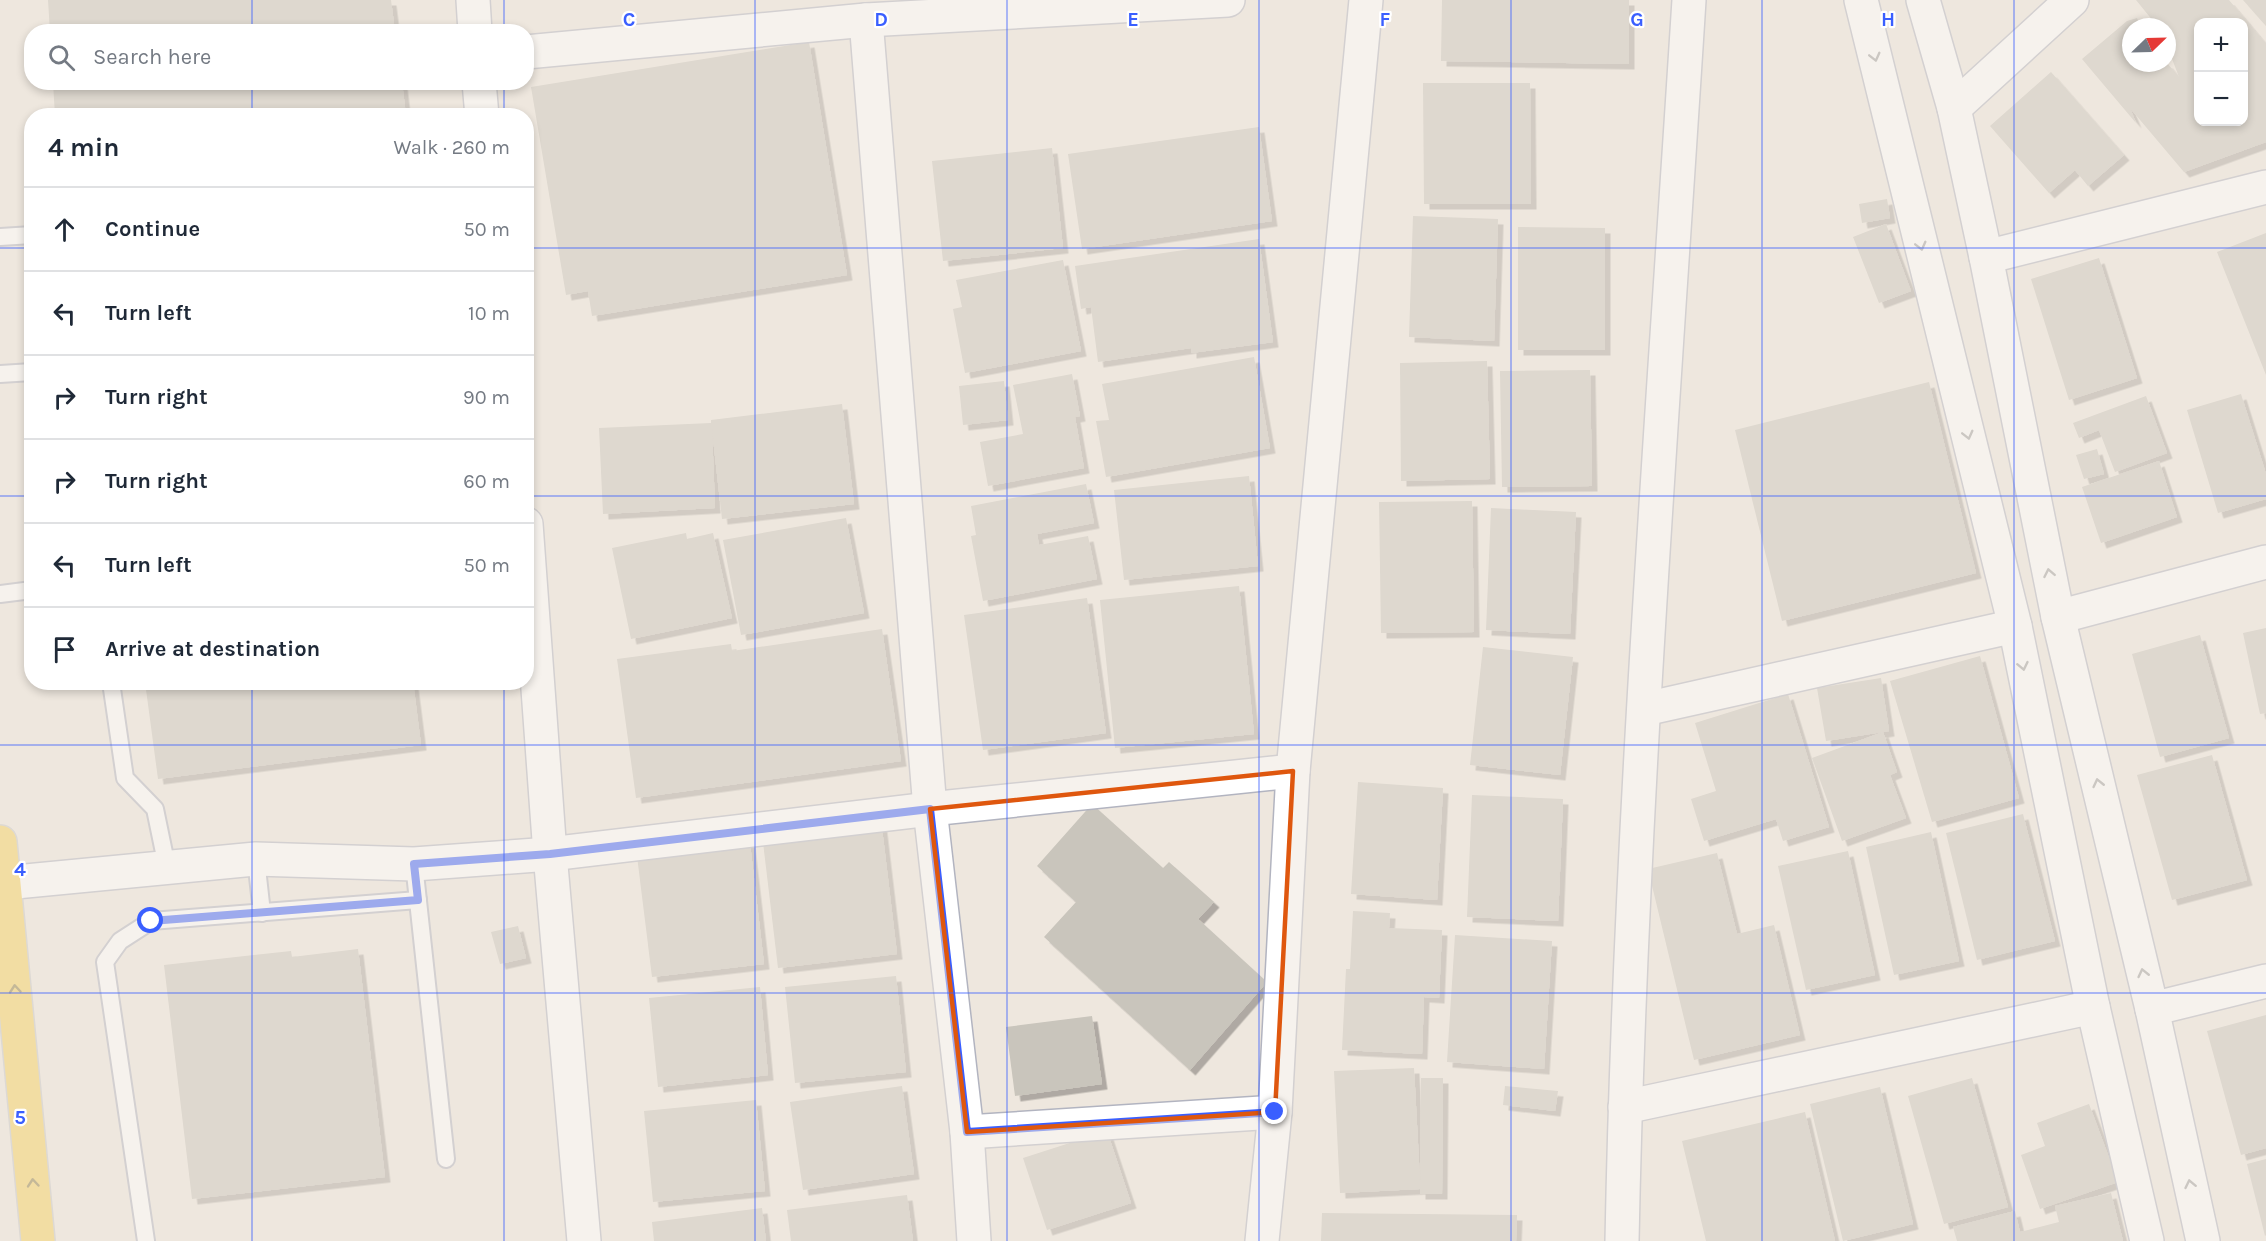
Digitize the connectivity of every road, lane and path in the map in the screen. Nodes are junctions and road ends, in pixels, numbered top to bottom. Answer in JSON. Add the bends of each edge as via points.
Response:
{"nodes":[{"id":1,"x":473,"y":0,"type":"edge"},
{"id":2,"x":1228,"y":0,"type":"edge"},
{"id":3,"x":1366,"y":0,"type":"edge"},
{"id":4,"x":1689,"y":0,"type":"edge"},
{"id":5,"x":1861,"y":0,"type":"edge"},
{"id":6,"x":1923,"y":0,"type":"edge"},
{"id":7,"x":2072,"y":0,"type":"edge"},
{"id":8,"x":866,"y":20,"type":"junction"},
{"id":9,"x":474,"y":24,"type":"edge"},
{"id":10,"x":534,"y":51,"type":"edge"},
{"id":11,"x":480,"y":90,"type":"edge"},
{"id":12,"x":481,"y":108,"type":"edge"},
{"id":13,"x":1954,"y":108,"type":"junction"},
{"id":14,"x":2266,"y":188,"type":"edge"},
{"id":15,"x":24,"y":236,"type":"edge"},
{"id":16,"x":0,"y":237,"type":"edge"},
{"id":17,"x":1986,"y":257,"type":"junction"},
{"id":18,"x":24,"y":372,"type":"edge"},
{"id":19,"x":0,"y":374,"type":"edge"},
{"id":20,"x":2266,"y":562,"type":"edge"},
{"id":21,"x":24,"y":591,"type":"edge"},
{"id":22,"x":0,"y":594,"type":"edge"},
{"id":23,"x":2058,"y":617,"type":"junction"},
{"id":24,"x":2015,"y":626,"type":"junction"},
{"id":25,"x":534,"y":634,"type":"edge"},
{"id":26,"x":112,"y":690,"type":"edge"},
{"id":27,"x":1645,"y":710,"type":"junction"},
{"id":28,"x":1293,"y":771,"type":"junction"},
{"id":29,"x":930,"y":809,"type":"junction"},
{"id":30,"x":0,"y":842,"type":"edge"},
{"id":31,"x":550,"y":854,"type":"junction"},
{"id":32,"x":256,"y":859,"type":"junction"},
{"id":33,"x":414,"y":864,"type":"junction"},
{"id":34,"x":167,"y":867,"type":"junction"},
{"id":35,"x":5,"y":883,"type":"junction"},
{"id":36,"x":418,"y":900,"type":"junction"},
{"id":37,"x":262,"y":914,"type":"junction"},
{"id":38,"x":2266,"y":981,"type":"edge"},
{"id":39,"x":2093,"y":1007,"type":"junction"},
{"id":40,"x":2151,"y":1009,"type":"junction"},
{"id":41,"x":1625,"y":1107,"type":"junction"},
{"id":42,"x":1275,"y":1112,"type":"junction"},
{"id":43,"x":967,"y":1132,"type":"junction"},
{"id":44,"x":446,"y":1158,"type":"dead end"},
{"id":45,"x":38,"y":1241,"type":"edge"},
{"id":46,"x":146,"y":1241,"type":"edge"},
{"id":47,"x":584,"y":1241,"type":"edge"},
{"id":48,"x":974,"y":1241,"type":"edge"},
{"id":49,"x":1262,"y":1241,"type":"edge"},
{"id":50,"x":1622,"y":1241,"type":"edge"},
{"id":51,"x":2147,"y":1241,"type":"edge"},
{"id":52,"x":2203,"y":1241,"type":"edge"}],
"edges":[{"from":1,"to":9,"type":"street"},
{"from":2,"to":8,"type":"street"},
{"from":3,"to":28,"type":"street"},
{"from":4,"to":27,"type":"street"},
{"from":5,"to":24,"type":"street","one_way":true},
{"from":6,"to":13,"type":"street"},
{"from":7,"to":13,"type":"street"},
{"from":8,"to":10,"type":"street"},
{"from":8,"to":29,"type":"street"},
{"from":11,"to":12,"type":"street"},
{"from":13,"to":17,"type":"street"},
{"from":14,"to":17,"type":"street"},
{"from":15,"to":16,"type":"lane"},
{"from":23,"to":17,"type":"street","one_way":true},
{"from":18,"to":19,"type":"lane"},
{"from":20,"to":23,"type":"street"},
{"from":21,"to":22,"type":"lane"},
{"from":40,"to":23,"type":"street","one_way":true},
{"from":24,"to":27,"type":"street"},
{"from":24,"to":39,"type":"street","one_way":true},
{"from":25,"to":31,"type":"street"},
{"from":26,"to":34,"type":"lane","via":[[125,778],[155,809]]},
{"from":27,"to":41,"type":"street"},
{"from":28,"to":29,"type":"street"},
{"from":28,"to":42,"type":"street"},
{"from":29,"to":31,"type":"street"},
{"from":29,"to":43,"type":"street"},
{"from":30,"to":35,"type":"main road"},
{"from":31,"to":33,"type":"street"},
{"from":31,"to":47,"type":"street"},
{"from":32,"to":33,"type":"street"},
{"from":32,"to":34,"type":"street"},
{"from":32,"to":37,"type":"lane"},
{"from":33,"to":36,"type":"lane"},
{"from":34,"to":35,"type":"street"},
{"from":45,"to":35,"type":"main road","one_way":true},
{"from":36,"to":37,"type":"lane"},
{"from":36,"to":44,"type":"lane"},
{"from":37,"to":46,"type":"lane","via":[[151,921],[120,941],[105,962]]},
{"from":38,"to":40,"type":"street"},
{"from":39,"to":41,"type":"street"},
{"from":39,"to":51,"type":"street"},
{"from":52,"to":40,"type":"street","one_way":true},
{"from":41,"to":50,"type":"street"},
{"from":42,"to":43,"type":"street"},
{"from":42,"to":49,"type":"street"},
{"from":43,"to":48,"type":"street"}]}
